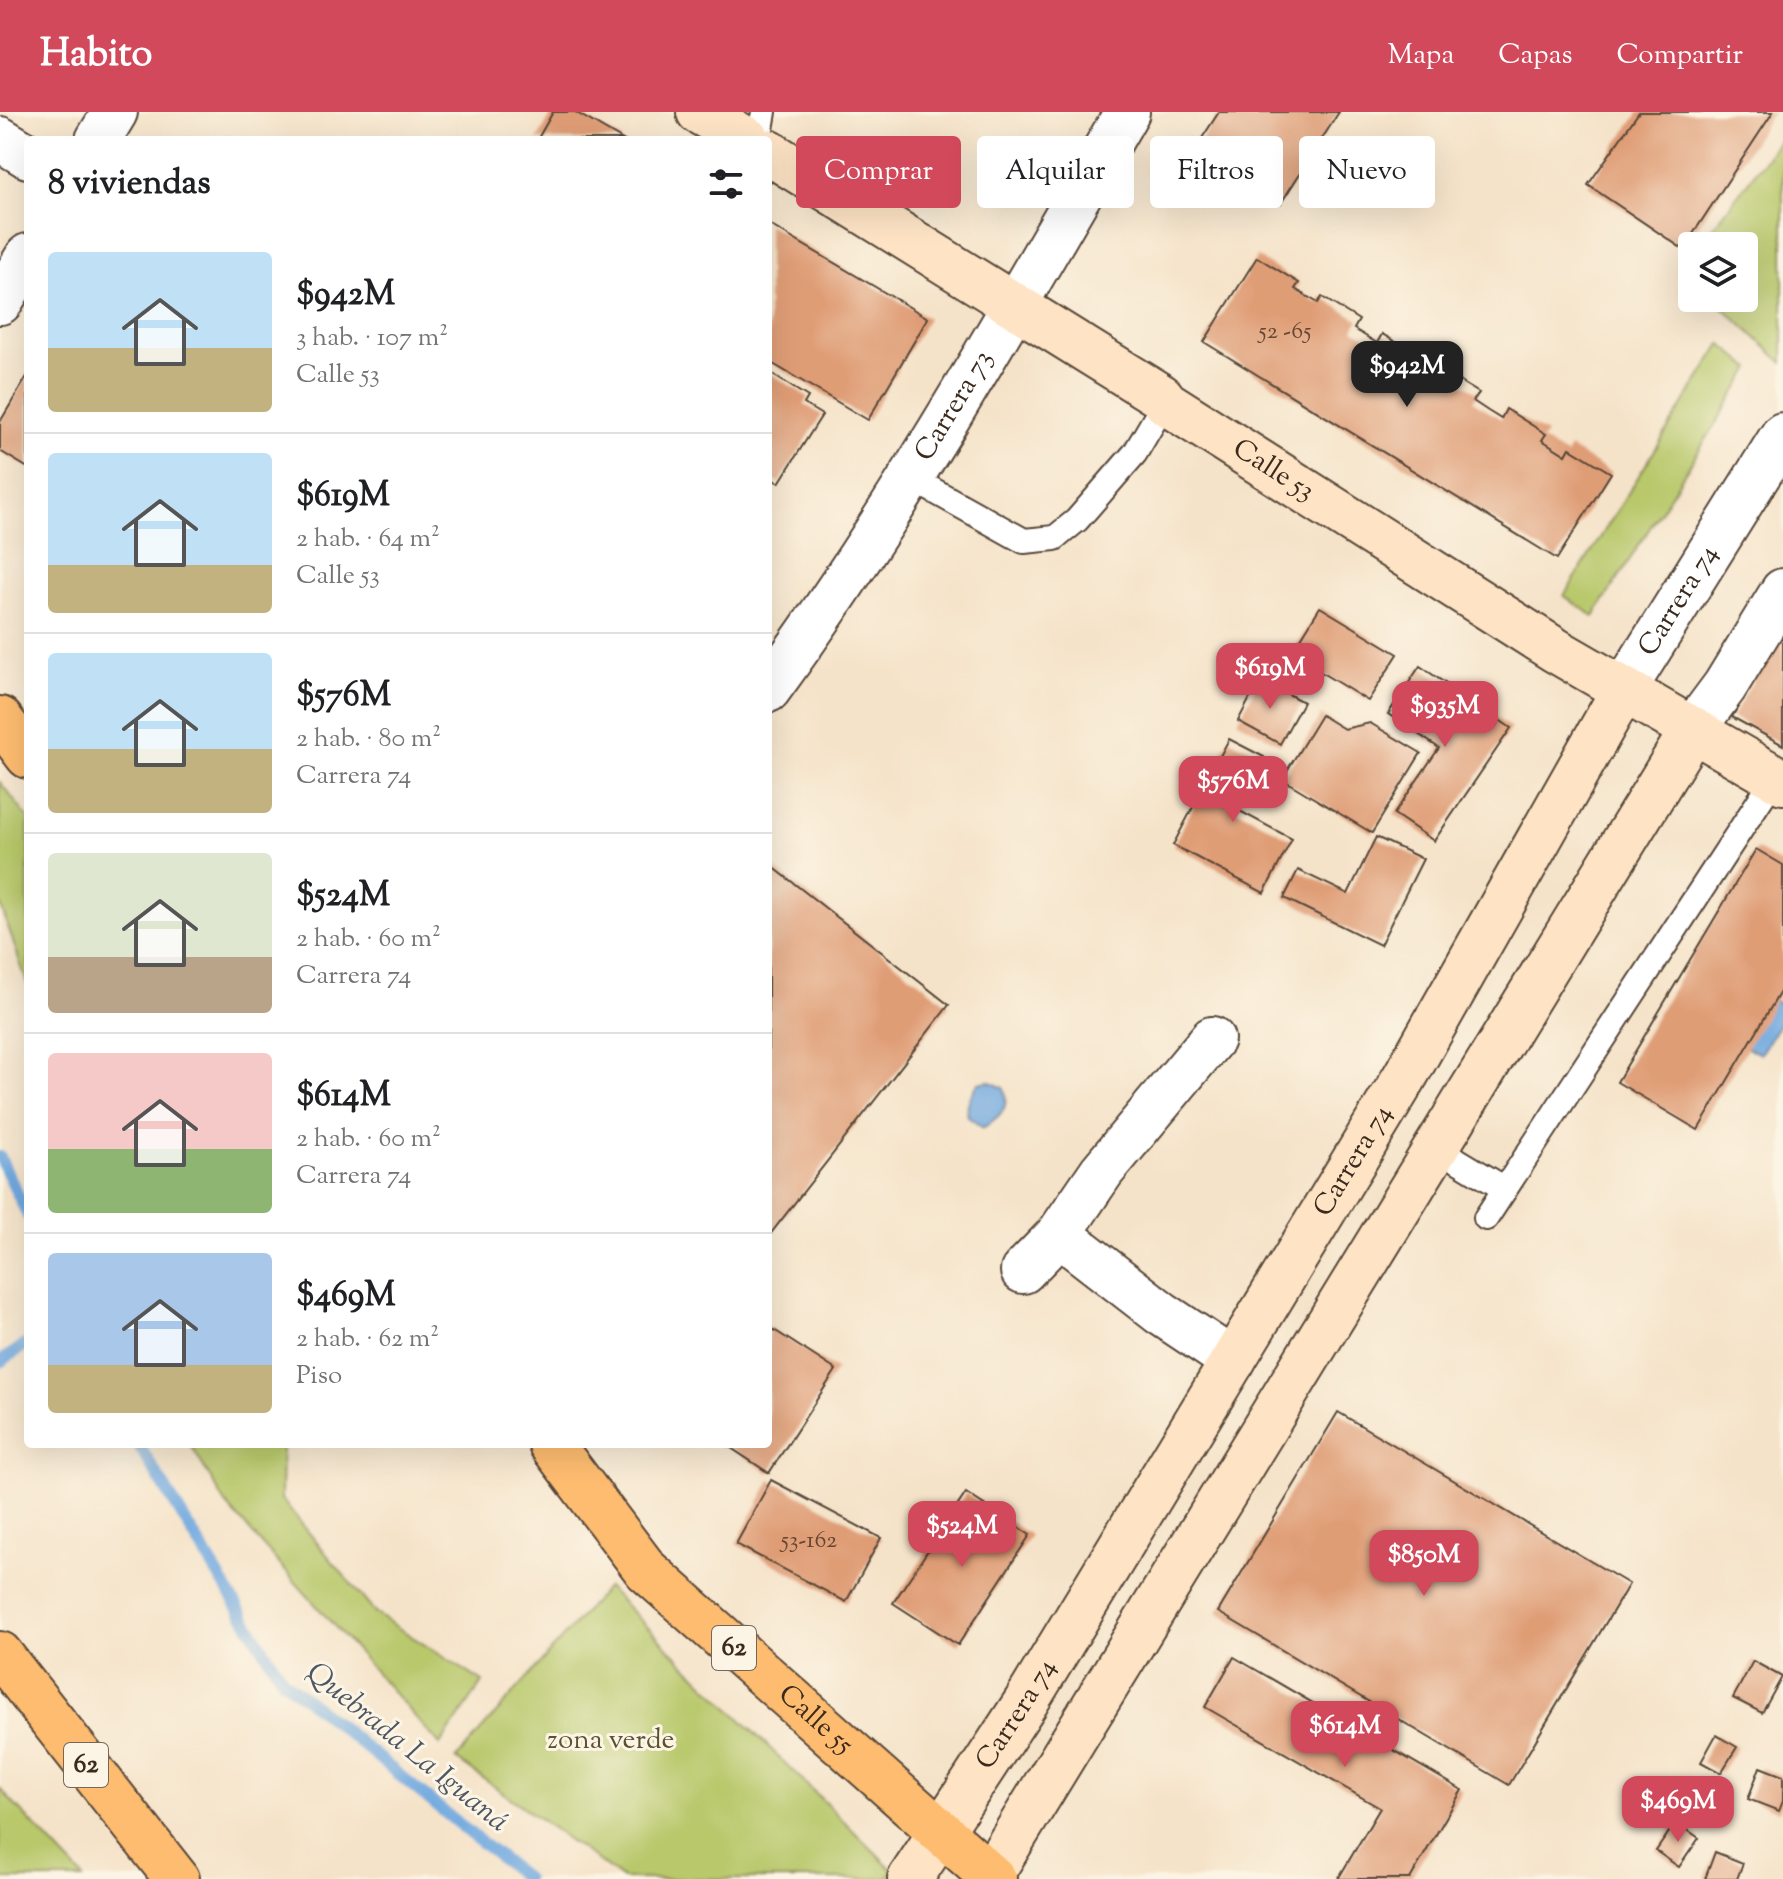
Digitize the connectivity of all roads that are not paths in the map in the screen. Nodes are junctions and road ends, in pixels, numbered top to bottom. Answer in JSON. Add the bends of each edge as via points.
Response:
{"nodes":[{"id":1,"x":115,"y":112,"type":"edge"},
{"id":2,"x":699,"y":112,"type":"edge"},
{"id":3,"x":764,"y":112,"type":"edge"},
{"id":4,"x":1127,"y":112,"type":"edge"},
{"id":5,"x":100,"y":136,"type":"edge"},
{"id":6,"x":741,"y":136,"type":"edge"},
{"id":7,"x":760,"y":136,"type":"edge"},
{"id":8,"x":0,"y":139,"type":"edge"},
{"id":9,"x":24,"y":154,"type":"edge"},
{"id":10,"x":772,"y":154,"type":"edge"},
{"id":11,"x":24,"y":263,"type":"edge"},
{"id":12,"x":0,"y":302,"type":"edge"},
{"id":13,"x":1015,"y":306,"type":"junction"},
{"id":14,"x":1165,"y":402,"type":"junction"},
{"id":15,"x":1783,"y":435,"type":"edge"},
{"id":16,"x":911,"y":478,"type":"junction"},
{"id":17,"x":1783,"y":591,"type":"edge"},
{"id":18,"x":772,"y":684,"type":"edge"},
{"id":19,"x":1623,"y":691,"type":"junction"},
{"id":20,"x":0,"y":719,"type":"edge"},
{"id":21,"x":1693,"y":729,"type":"junction"},
{"id":22,"x":24,"y":751,"type":"edge"},
{"id":23,"x":1779,"y":780,"type":"edge"},
{"id":24,"x":1212,"y":1039,"type":"dead end"},
{"id":25,"x":1437,"y":1148,"type":"junction"},
{"id":26,"x":1505,"y":1189,"type":"junction"},
{"id":27,"x":1486,"y":1218,"type":"dead end"},
{"id":28,"x":1059,"y":1234,"type":"junction"},
{"id":29,"x":1023,"y":1271,"type":"dead end"},
{"id":30,"x":1233,"y":1361,"type":"junction"},
{"id":31,"x":554,"y":1448,"type":"edge"},
{"id":32,"x":0,"y":1654,"type":"edge"},
{"id":33,"x":940,"y":1832,"type":"junction"},
{"id":34,"x":175,"y":1878,"type":"edge"},
{"id":35,"x":990,"y":1878,"type":"edge"},
{"id":36,"x":910,"y":1879,"type":"edge"}],
"edges":[{"from":1,"to":5,"type":"street"},
{"from":2,"to":6,"type":"street"},
{"from":3,"to":7,"type":"lane"},
{"from":4,"to":13,"type":"street","name":"Carrera 73"},
{"from":8,"to":9,"type":"street"},
{"from":10,"to":13,"type":"street","name":"Calle 53"},
{"from":11,"to":12,"type":"street"},
{"from":13,"to":14,"type":"street","name":"Calle 53"},
{"from":13,"to":16,"type":"street","name":"Carrera 73"},
{"from":14,"to":16,"type":"lane","via":[[1135,453],[1055,538],[1024,541]]},
{"from":14,"to":19,"type":"street","name":"Calle 53"},
{"from":15,"to":19,"type":"street","name":"Carrera 74"},
{"from":16,"to":18,"type":"street","name":"Carrera 73"},
{"from":17,"to":21,"type":"street"},
{"from":19,"to":21,"type":"street","name":"Calle 53"},
{"from":19,"to":30,"type":"street","name":"Carrera 74","via":[[1403,1080]]},
{"from":20,"to":22,"type":"highway"},
{"from":21,"to":23,"type":"street","name":"Calle 53"},
{"from":21,"to":25,"type":"street"},
{"from":23,"to":26,"type":"lane"},
{"from":24,"to":28,"type":"street","via":[[1102,1171]]},
{"from":25,"to":26,"type":"lane"},
{"from":25,"to":35,"type":"street"},
{"from":26,"to":27,"type":"lane"},
{"from":28,"to":29,"type":"street"},
{"from":28,"to":30,"type":"street"},
{"from":30,"to":33,"type":"street","name":"Carrera 74","via":[[1026,1702]]},
{"from":31,"to":33,"type":"highway","name":"Calle 55","number":"62","via":[[646,1570]]},
{"from":32,"to":34,"type":"highway","number":"62"},
{"from":33,"to":35,"type":"highway","name":"Calle 55","number":"62"},
{"from":33,"to":36,"type":"street","name":"Carrera 74"}]}
